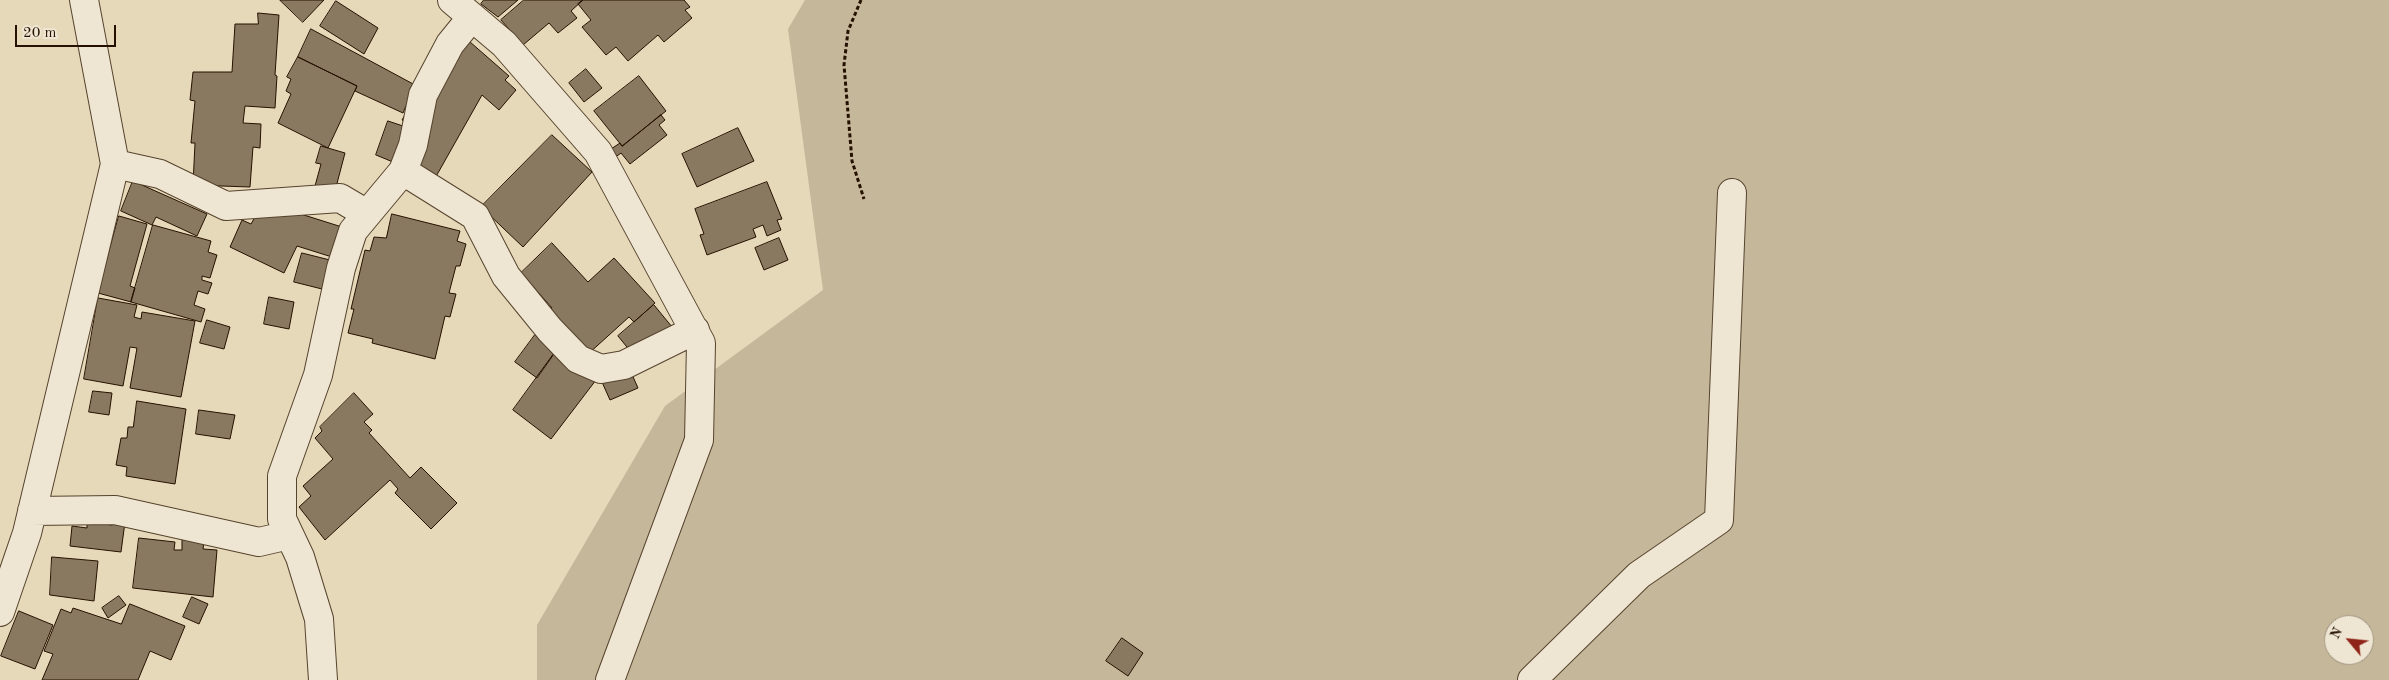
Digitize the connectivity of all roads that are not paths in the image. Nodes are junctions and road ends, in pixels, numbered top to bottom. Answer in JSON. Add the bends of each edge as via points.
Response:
{"nodes":[{"id":1,"x":84,"y":0,"type":"edge"},
{"id":2,"x":462,"y":8,"type":"edge"},
{"id":3,"x":115,"y":164,"type":"junction"},
{"id":4,"x":403,"y":171,"type":"junction"},
{"id":5,"x":1732,"y":193,"type":"dead end"},
{"id":6,"x":367,"y":214,"type":"junction"},
{"id":7,"x":695,"y":330,"type":"junction"},
{"id":8,"x":32,"y":511,"type":"junction"},
{"id":9,"x":289,"y":535,"type":"junction"},
{"id":10,"x":0,"y":612,"type":"edge"},
{"id":11,"x":323,"y":680,"type":"edge"},
{"id":12,"x":610,"y":680,"type":"edge"},
{"id":13,"x":1532,"y":680,"type":"edge"}],
"edges":[{"from":1,"to":3,"type":"street"},
{"from":2,"to":4,"type":"street","via":[[450,44],[423,95],[413,145]]},
{"from":2,"to":7,"type":"street","via":[[504,44],[598,152]]},
{"from":3,"to":6,"type":"street","via":[[160,174],[226,206],[340,198]]},
{"from":3,"to":8,"type":"street"},
{"from":4,"to":6,"type":"street"},
{"from":4,"to":7,"type":"street","via":[[475,216],[506,276],[578,359],[602,369],[624,365]]},
{"from":5,"to":13,"type":"street","via":[[1720,520],[1639,575]]},
{"from":6,"to":9,"type":"street","via":[[353,231],[341,268],[318,375],[282,476],[282,519]]},
{"from":7,"to":12,"type":"street","via":[[701,343],[699,440]]},
{"from":8,"to":9,"type":"street","via":[[115,510],[259,542]]},
{"from":8,"to":10,"type":"street"},
{"from":9,"to":11,"type":"street","via":[[300,557],[319,619]]}]}
